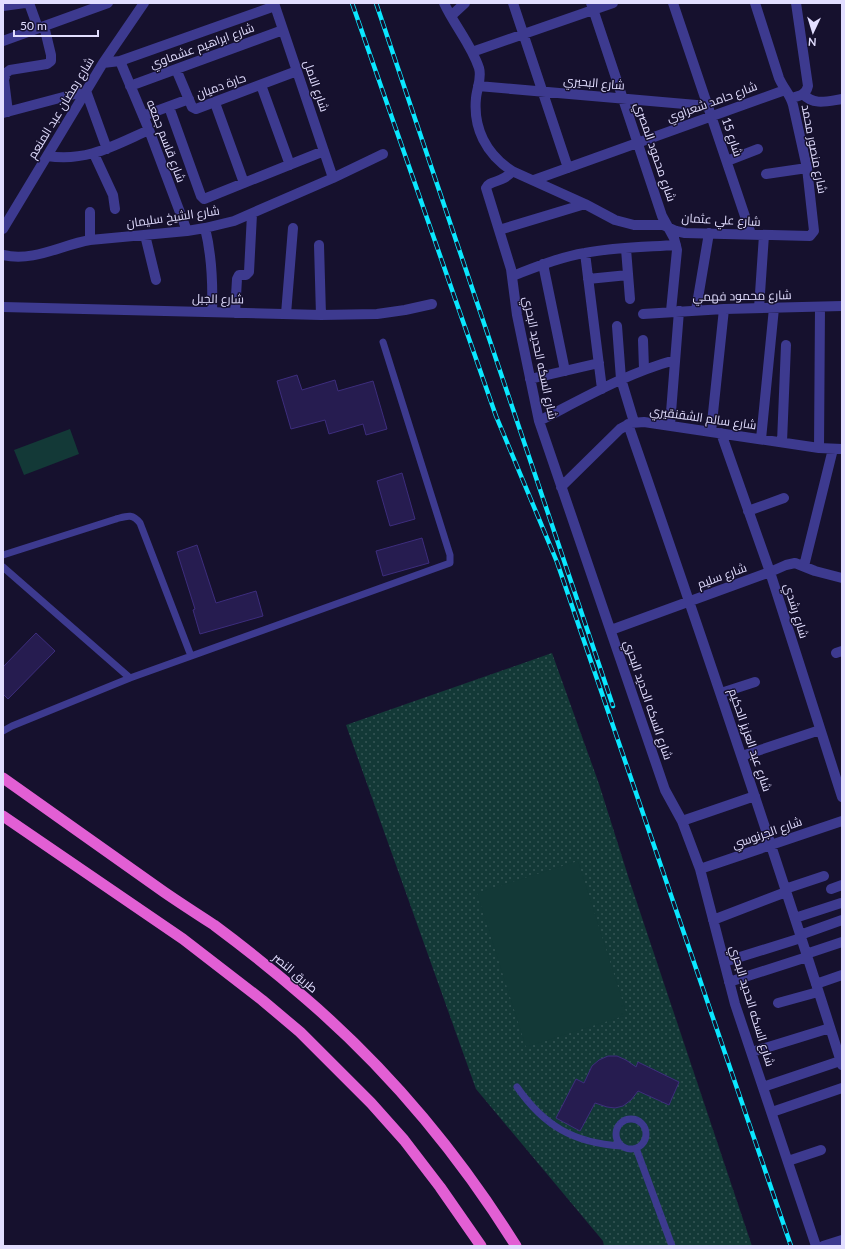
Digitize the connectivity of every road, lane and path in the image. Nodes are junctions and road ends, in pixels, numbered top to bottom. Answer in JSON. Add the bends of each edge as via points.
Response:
{"nodes":[{"id":1,"x":23,"y":3,"type":"edge"},
{"id":2,"x":108,"y":3,"type":"edge"},
{"id":3,"x":144,"y":3,"type":"edge"},
{"id":4,"x":444,"y":3,"type":"edge"},
{"id":5,"x":465,"y":3,"type":"edge"},
{"id":6,"x":513,"y":3,"type":"edge"},
{"id":7,"x":613,"y":3,"type":"edge"},
{"id":8,"x":673,"y":3,"type":"edge"},
{"id":9,"x":755,"y":3,"type":"edge"},
{"id":10,"x":796,"y":3,"type":"edge"},
{"id":11,"x":274,"y":4,"type":"edge"},
{"id":12,"x":3,"y":6,"type":"edge"},
{"id":13,"x":592,"y":6,"type":"edge"},
{"id":14,"x":451,"y":16,"type":"junction"},
{"id":15,"x":41,"y":27,"type":"junction"},
{"id":16,"x":283,"y":30,"type":"junction"},
{"id":17,"x":524,"y":34,"type":"junction"},
{"id":18,"x":3,"y":41,"type":"edge"},
{"id":19,"x":472,"y":52,"type":"junction"},
{"id":20,"x":120,"y":61,"type":"junction"},
{"id":21,"x":103,"y":63,"type":"junction"},
{"id":22,"x":176,"y":69,"type":"junction"},
{"id":23,"x":297,"y":71,"type":"junction"},
{"id":24,"x":262,"y":85,"type":"junction"},
{"id":25,"x":130,"y":86,"type":"junction"},
{"id":26,"x":478,"y":86,"type":"junction"},
{"id":27,"x":86,"y":90,"type":"junction"},
{"id":28,"x":543,"y":92,"type":"junction"},
{"id":29,"x":788,"y":94,"type":"junction"},
{"id":30,"x":803,"y":94,"type":"junction"},
{"id":31,"x":189,"y":99,"type":"junction"},
{"id":32,"x":623,"y":99,"type":"junction"},
{"id":33,"x":842,"y":99,"type":"edge"},
{"id":34,"x":215,"y":103,"type":"junction"},
{"id":35,"x":169,"y":107,"type":"junction"},
{"id":36,"x":710,"y":111,"type":"junction"},
{"id":37,"x":6,"y":112,"type":"edge"},
{"id":38,"x":143,"y":116,"type":"junction"},
{"id":39,"x":148,"y":130,"type":"junction"},
{"id":40,"x":638,"y":143,"type":"junction"},
{"id":41,"x":107,"y":149,"type":"junction"},
{"id":42,"x":758,"y":149,"type":"dead end"},
{"id":43,"x":324,"y":151,"type":"junction"},
{"id":44,"x":94,"y":154,"type":"junction"},
{"id":45,"x":383,"y":154,"type":"dead end"},
{"id":46,"x":47,"y":156,"type":"junction"},
{"id":47,"x":727,"y":161,"type":"junction"},
{"id":48,"x":290,"y":165,"type":"junction"},
{"id":49,"x":568,"y":168,"type":"junction"},
{"id":50,"x":807,"y":168,"type":"junction"},
{"id":51,"x":512,"y":171,"type":"junction"},
{"id":52,"x":766,"y":174,"type":"dead end"},
{"id":53,"x":334,"y":178,"type":"junction"},
{"id":54,"x":534,"y":180,"type":"junction"},
{"id":55,"x":244,"y":183,"type":"junction"},
{"id":56,"x":585,"y":204,"type":"junction"},
{"id":57,"x":115,"y":209,"type":"dead end"},
{"id":58,"x":90,"y":212,"type":"dead end"},
{"id":59,"x":252,"y":214,"type":"junction"},
{"id":60,"x":667,"y":227,"type":"junction"},
{"id":61,"x":205,"y":228,"type":"junction"},
{"id":62,"x":292,"y":228,"type":"dead end"},
{"id":63,"x":3,"y":229,"type":"edge"},
{"id":64,"x":499,"y":230,"type":"junction"},
{"id":65,"x":187,"y":231,"type":"junction"},
{"id":66,"x":709,"y":233,"type":"junction"},
{"id":67,"x":751,"y":234,"type":"junction"},
{"id":68,"x":813,"y":234,"type":"joint"},
{"id":69,"x":145,"y":235,"type":"junction"},
{"id":70,"x":764,"y":235,"type":"junction"},
{"id":71,"x":90,"y":240,"type":"junction"},
{"id":72,"x":319,"y":245,"type":"dead end"},
{"id":73,"x":676,"y":245,"type":"junction"},
{"id":74,"x":626,"y":249,"type":"junction"},
{"id":75,"x":585,"y":253,"type":"junction"},
{"id":76,"x":3,"y":255,"type":"edge"},
{"id":77,"x":543,"y":264,"type":"junction"},
{"id":78,"x":628,"y":275,"type":"junction"},
{"id":79,"x":512,"y":276,"type":"junction"},
{"id":80,"x":588,"y":279,"type":"junction"},
{"id":81,"x":156,"y":280,"type":"dead end"},
{"id":82,"x":630,"y":298,"type":"dead end"},
{"id":83,"x":432,"y":304,"type":"dead end"},
{"id":84,"x":842,"y":306,"type":"edge"},
{"id":85,"x":3,"y":307,"type":"edge"},
{"id":86,"x":820,"y":307,"type":"junction"},
{"id":87,"x":759,"y":308,"type":"junction"},
{"id":88,"x":774,"y":308,"type":"junction"},
{"id":89,"x":724,"y":309,"type":"junction"},
{"id":90,"x":696,"y":310,"type":"junction"},
{"id":91,"x":675,"y":311,"type":"junction"},
{"id":92,"x":212,"y":312,"type":"junction"},
{"id":93,"x":235,"y":313,"type":"junction"},
{"id":94,"x":286,"y":314,"type":"junction"},
{"id":95,"x":321,"y":314,"type":"junction"},
{"id":96,"x":643,"y":314,"type":"dead end"},
{"id":97,"x":617,"y":326,"type":"dead end"},
{"id":98,"x":643,"y":340,"type":"dead end"},
{"id":99,"x":383,"y":342,"type":"dead end"},
{"id":100,"x":786,"y":345,"type":"dead end"},
{"id":101,"x":675,"y":360,"type":"junction"},
{"id":102,"x":599,"y":363,"type":"junction"},
{"id":103,"x":644,"y":369,"type":"junction"},
{"id":104,"x":565,"y":371,"type":"junction"},
{"id":105,"x":530,"y":379,"type":"junction"},
{"id":106,"x":620,"y":379,"type":"junction"},
{"id":107,"x":602,"y":388,"type":"junction"},
{"id":108,"x":539,"y":421,"type":"junction"},
{"id":109,"x":631,"y":423,"type":"junction"},
{"id":110,"x":670,"y":426,"type":"junction"},
{"id":111,"x":716,"y":432,"type":"junction"},
{"id":112,"x":760,"y":439,"type":"junction"},
{"id":113,"x":782,"y":442,"type":"junction"},
{"id":114,"x":819,"y":448,"type":"junction"},
{"id":115,"x":838,"y":449,"type":"edge"},
{"id":116,"x":561,"y":487,"type":"junction"},
{"id":117,"x":784,"y":498,"type":"dead end"},
{"id":118,"x":748,"y":511,"type":"junction"},
{"id":119,"x":3,"y":555,"type":"edge"},
{"id":120,"x":3,"y":566,"type":"edge"},
{"id":121,"x":804,"y":566,"type":"junction"},
{"id":122,"x":770,"y":572,"type":"junction"},
{"id":123,"x":842,"y":578,"type":"edge"},
{"id":124,"x":690,"y":602,"type":"junction"},
{"id":125,"x":611,"y":630,"type":"junction"},
{"id":126,"x":191,"y":656,"type":"junction"},
{"id":127,"x":130,"y":678,"type":"junction"},
{"id":128,"x":755,"y":682,"type":"dead end"},
{"id":129,"x":721,"y":693,"type":"junction"},
{"id":130,"x":820,"y":730,"type":"junction"},
{"id":131,"x":3,"y":731,"type":"edge"},
{"id":132,"x":742,"y":756,"type":"junction"},
{"id":133,"x":3,"y":778,"type":"edge"},
{"id":134,"x":755,"y":796,"type":"junction"},
{"id":135,"x":842,"y":797,"type":"edge"},
{"id":136,"x":3,"y":816,"type":"edge"},
{"id":137,"x":682,"y":821,"type":"junction"},
{"id":138,"x":842,"y":821,"type":"edge"},
{"id":139,"x":771,"y":845,"type":"junction"},
{"id":140,"x":700,"y":869,"type":"junction"},
{"id":141,"x":824,"y":876,"type":"dead end"},
{"id":142,"x":842,"y":885,"type":"edge"},
{"id":143,"x":831,"y":889,"type":"dead end"},
{"id":144,"x":786,"y":891,"type":"junction"},
{"id":145,"x":841,"y":903,"type":"edge"},
{"id":146,"x":795,"y":918,"type":"junction"},
{"id":147,"x":713,"y":920,"type":"junction"},
{"id":148,"x":842,"y":920,"type":"edge"},
{"id":149,"x":801,"y":936,"type":"junction"},
{"id":150,"x":842,"y":942,"type":"edge"},
{"id":151,"x":807,"y":955,"type":"junction"},
{"id":152,"x":724,"y":962,"type":"junction"},
{"id":153,"x":842,"y":976,"type":"edge"},
{"id":154,"x":729,"y":982,"type":"junction"},
{"id":155,"x":817,"y":988,"type":"junction"},
{"id":156,"x":778,"y":1003,"type":"dead end"},
{"id":157,"x":830,"y":1028,"type":"junction"},
{"id":158,"x":752,"y":1052,"type":"junction"},
{"id":159,"x":841,"y":1063,"type":"edge"},
{"id":160,"x":517,"y":1087,"type":"dead end"},
{"id":161,"x":763,"y":1087,"type":"junction"},
{"id":162,"x":842,"y":1088,"type":"edge"},
{"id":163,"x":772,"y":1112,"type":"junction"},
{"id":164,"x":621,"y":1146,"type":"junction"},
{"id":165,"x":636,"y":1148,"type":"junction"},
{"id":166,"x":821,"y":1150,"type":"dead end"},
{"id":167,"x":788,"y":1161,"type":"junction"},
{"id":168,"x":842,"y":1240,"type":"edge"},
{"id":169,"x":481,"y":1246,"type":"edge"},
{"id":170,"x":516,"y":1246,"type":"edge"},
{"id":171,"x":672,"y":1246,"type":"edge"},
{"id":172,"x":816,"y":1246,"type":"edge"},
{"id":173,"x":823,"y":1246,"type":"edge"}],
"edges":[{"from":1,"to":12,"type":"street"},
{"from":1,"to":15,"type":"street"},
{"from":2,"to":15,"type":"street"},
{"from":3,"to":21,"type":"street","name":"شارع رمضان عبد المنعم"},
{"from":4,"to":14,"type":"street","name":"شارع علي عثمان"},
{"from":5,"to":14,"type":"street"},
{"from":6,"to":17,"type":"street"},
{"from":7,"to":13,"type":"street"},
{"from":8,"to":36,"type":"street","name":"شارع 15"},
{"from":9,"to":29,"type":"street","name":"شارع منصور محمد","via":[[779,78]]},
{"from":10,"to":30,"type":"street","via":[[808,84]]},
{"from":11,"to":16,"type":"street","name":"شارع الامل"},
{"from":11,"to":20,"type":"street"},
{"from":13,"to":17,"type":"street"},
{"from":13,"to":32,"type":"street","name":"شارع محمود المصري"},
{"from":14,"to":19,"type":"street","name":"شارع علي عثمان"},
{"from":15,"to":18,"type":"street"},
{"from":15,"to":37,"type":"street","via":[[51,61],[6,73]]},
{"from":16,"to":22,"type":"street","name":"شارع ابراهيم عشماوي"},
{"from":16,"to":23,"type":"street","name":"شارع الامل"},
{"from":17,"to":19,"type":"street"},
{"from":17,"to":28,"type":"street"},
{"from":19,"to":26,"type":"street","name":"شارع علي عثمان","via":[[479,68]]},
{"from":20,"to":21,"type":"street"},
{"from":20,"to":25,"type":"street","name":"شارع قاسم جمعه"},
{"from":21,"to":27,"type":"street","name":"شارع رمضان عبد المنعم"},
{"from":22,"to":25,"type":"street","name":"شارع ابراهيم عشماوي"},
{"from":22,"to":31,"type":"street","name":"حارة دميان"},
{"from":23,"to":24,"type":"street","name":"حارة دميان"},
{"from":23,"to":43,"type":"street","name":"شارع الامل"},
{"from":24,"to":34,"type":"street","name":"حارة دميان"},
{"from":24,"to":48,"type":"street"},
{"from":25,"to":38,"type":"street","name":"شارع قاسم جمعه"},
{"from":26,"to":28,"type":"street","name":"شارع البحيري"},
{"from":26,"to":51,"type":"street","name":"شارع علي عثمان","via":[[475,107],[480,132],[492,155]]},
{"from":27,"to":37,"type":"street"},
{"from":27,"to":41,"type":"street"},
{"from":27,"to":46,"type":"street","name":"شارع رمضان عبد المنعم"},
{"from":28,"to":32,"type":"street","name":"شارع البحيري"},
{"from":28,"to":49,"type":"street"},
{"from":29,"to":30,"type":"street","name":"شارع حامد شعراوي"},
{"from":29,"to":36,"type":"street","name":"شارع حامد شعراوي"},
{"from":29,"to":50,"type":"street","name":"شارع منصور محمد"},
{"from":30,"to":33,"type":"street","via":[[815,102]]},
{"from":31,"to":34,"type":"street","name":"حارة دميان","via":[[192,107],[196,109]]},
{"from":31,"to":35,"type":"street"},
{"from":32,"to":36,"type":"street","name":"شارع البحيري"},
{"from":32,"to":40,"type":"street","name":"شارع محمود المصري"},
{"from":34,"to":55,"type":"street"},
{"from":35,"to":38,"type":"street"},
{"from":35,"to":55,"type":"street","via":[[202,198]]},
{"from":36,"to":40,"type":"street","name":"شارع حامد شعراوي"},
{"from":36,"to":47,"type":"street","name":"شارع 15"},
{"from":38,"to":39,"type":"street","name":"شارع قاسم جمعه"},
{"from":39,"to":41,"type":"street"},
{"from":39,"to":65,"type":"street","name":"شارع قاسم جمعه"},
{"from":40,"to":49,"type":"street","name":"شارع حامد شعراوي"},
{"from":40,"to":60,"type":"street","name":"شارع محمود المصري"},
{"from":41,"to":44,"type":"street"},
{"from":42,"to":47,"type":"street"},
{"from":43,"to":48,"type":"street"},
{"from":43,"to":53,"type":"street","name":"شارع الامل"},
{"from":44,"to":46,"type":"street","via":[[71,158]]},
{"from":44,"to":57,"type":"street","via":[[113,195]]},
{"from":45,"to":53,"type":"street","name":"شارع الشيخ سليمان"},
{"from":46,"to":63,"type":"street","name":"شارع رمضان عبد المنعم"},
{"from":47,"to":67,"type":"street","name":"شارع 15"},
{"from":48,"to":55,"type":"street"},
{"from":49,"to":54,"type":"street","name":"شارع حامد شعراوي"},
{"from":50,"to":52,"type":"street"},
{"from":50,"to":68,"type":"street","name":"شارع منصور محمد"},
{"from":51,"to":54,"type":"street","name":"شارع علي عثمان"},
{"from":51,"to":64,"type":"street","name":"شارع السكه الحديد البحري","via":[[506,178],[486,187]]},
{"from":53,"to":59,"type":"street","name":"شارع الشيخ سليمان"},
{"from":54,"to":56,"type":"street","name":"شارع علي عثمان"},
{"from":56,"to":60,"type":"street","name":"شارع علي عثمان","via":[[624,223]]},
{"from":56,"to":64,"type":"street"},
{"from":58,"to":71,"type":"street"},
{"from":59,"to":61,"type":"street","name":"شارع الشيخ سليمان"},
{"from":59,"to":93,"type":"street","via":[[249,270],[237,279]]},
{"from":60,"to":66,"type":"street","name":"شارع علي عثمان","via":[[682,233]]},
{"from":60,"to":73,"type":"street","name":"شارع محمود المصري"},
{"from":61,"to":65,"type":"street","name":"شارع الشيخ سليمان"},
{"from":61,"to":92,"type":"street","via":[[212,260]]},
{"from":62,"to":94,"type":"street"},
{"from":64,"to":79,"type":"street","name":"شارع السكه الحديد البحري"},
{"from":65,"to":69,"type":"street","name":"شارع الشيخ سليمان"},
{"from":66,"to":67,"type":"street","name":"شارع علي عثمان"},
{"from":66,"to":90,"type":"street"},
{"from":67,"to":70,"type":"street","name":"شارع علي عثمان"},
{"from":68,"to":70,"type":"street","name":"شارع علي عثمان"},
{"from":69,"to":71,"type":"street","name":"شارع الشيخ سليمان"},
{"from":69,"to":81,"type":"street"},
{"from":70,"to":87,"type":"street"},
{"from":71,"to":76,"type":"street","name":"شارع الشيخ سليمان","via":[[37,255]]},
{"from":72,"to":95,"type":"street"},
{"from":73,"to":74,"type":"street"},
{"from":73,"to":91,"type":"street","name":"شارع محمود المصري"},
{"from":74,"to":75,"type":"street"},
{"from":74,"to":78,"type":"street"},
{"from":75,"to":77,"type":"street"},
{"from":75,"to":80,"type":"street"},
{"from":77,"to":79,"type":"street"},
{"from":77,"to":104,"type":"street"},
{"from":78,"to":80,"type":"street"},
{"from":78,"to":82,"type":"street"},
{"from":79,"to":105,"type":"street","name":"شارع السكه الحديد البحري"},
{"from":80,"to":102,"type":"street"},
{"from":83,"to":95,"type":"street","name":"شارع الجبل","via":[[378,314]]},
{"from":84,"to":86,"type":"street","name":"شارع محمود فهمي"},
{"from":85,"to":92,"type":"street","name":"شارع الجبل"},
{"from":86,"to":88,"type":"street","name":"شارع محمود فهمي"},
{"from":86,"to":114,"type":"street"},
{"from":87,"to":88,"type":"street","name":"شارع محمود فهمي"},
{"from":87,"to":89,"type":"street","name":"شارع محمود فهمي"},
{"from":88,"to":112,"type":"street"},
{"from":89,"to":90,"type":"street","name":"شارع محمود فهمي"},
{"from":89,"to":111,"type":"street"},
{"from":90,"to":91,"type":"street","name":"شارع محمود فهمي"},
{"from":91,"to":96,"type":"street","name":"شارع محمود فهمي"},
{"from":91,"to":101,"type":"street","name":"شارع محمود المصري"},
{"from":92,"to":93,"type":"street","name":"شارع الجبل"},
{"from":93,"to":94,"type":"street","name":"شارع الجبل"},
{"from":94,"to":95,"type":"street","name":"شارع الجبل"},
{"from":97,"to":106,"type":"street","name":"شارع عبد العزيز الحكيم"},
{"from":98,"to":103,"type":"street"},
{"from":99,"to":126,"type":"lane","via":[[450,555],[450,562]]},
{"from":100,"to":113,"type":"street"},
{"from":101,"to":103,"type":"street"},
{"from":101,"to":110,"type":"street","name":"شارع محمود المصري"},
{"from":102,"to":104,"type":"street"},
{"from":102,"to":107,"type":"street"},
{"from":103,"to":106,"type":"street"},
{"from":104,"to":105,"type":"street"},
{"from":105,"to":108,"type":"street","name":"شارع السكه الحديد البحري"},
{"from":106,"to":107,"type":"street"},
{"from":106,"to":109,"type":"street","name":"شارع عبد العزيز الحكيم"},
{"from":107,"to":108,"type":"street"},
{"from":108,"to":116,"type":"street","name":"شارع السكه الحديد البحري"},
{"from":109,"to":110,"type":"street","name":"شارع سالم الشقنقيري"},
{"from":109,"to":116,"type":"street","via":[[620,428]]},
{"from":109,"to":124,"type":"street","name":"شارع عبد العزيز الحكيم"},
{"from":110,"to":111,"type":"street","name":"شارع سالم الشقنقيري"},
{"from":111,"to":112,"type":"street","name":"شارع سالم الشقنقيري"},
{"from":111,"to":118,"type":"street","name":"شارع رشدي"},
{"from":112,"to":113,"type":"street","name":"شارع سالم الشقنقيري"},
{"from":113,"to":114,"type":"street","name":"شارع سالم الشقنقيري"},
{"from":114,"to":115,"type":"street","name":"شارع سالم الشقنقيري"},
{"from":115,"to":121,"type":"street"},
{"from":116,"to":125,"type":"street","name":"شارع السكه الحديد البحري"},
{"from":117,"to":118,"type":"street"},
{"from":118,"to":122,"type":"street","name":"شارع رشدي"},
{"from":119,"to":126,"type":"lane","via":[[116,519],[135,517],[140,523]]},
{"from":120,"to":127,"type":"lane"},
{"from":121,"to":122,"type":"street","name":"شارع سليم","via":[[795,563]]},
{"from":121,"to":123,"type":"street","name":"شارع سليم"},
{"from":122,"to":124,"type":"street","name":"شارع سليم"},
{"from":122,"to":130,"type":"street","name":"شارع رشدي"},
{"from":124,"to":125,"type":"street","name":"شارع سليم"},
{"from":124,"to":129,"type":"street","name":"شارع عبد العزيز الحكيم"},
{"from":125,"to":137,"type":"street","name":"شارع السكه الحديد البحري","via":[[665,790]]},
{"from":126,"to":127,"type":"lane"},
{"from":127,"to":131,"type":"lane"},
{"from":128,"to":129,"type":"street"},
{"from":129,"to":132,"type":"street","name":"شارع عبد العزيز الحكيم"},
{"from":130,"to":132,"type":"street"},
{"from":130,"to":135,"type":"street","name":"شارع رشدي"},
{"from":132,"to":134,"type":"street","name":"شارع عبد العزيز الحكيم"},
{"from":133,"to":170,"type":"highway","name":"طريق النصر","via":[[214,925],[306,998],[349,1038],[429,1124],[468,1174]]},
{"from":134,"to":137,"type":"street"},
{"from":134,"to":139,"type":"street","name":"شارع عبد العزيز الحكيم"},
{"from":136,"to":169,"type":"highway","via":[[183,939],[300,1032],[404,1140]]},
{"from":137,"to":140,"type":"street","name":"شارع السكه الحديد البحري"},
{"from":138,"to":139,"type":"street","name":"شارع الجرنوسي"},
{"from":139,"to":140,"type":"street","name":"شارع الجرنوسي"},
{"from":139,"to":144,"type":"street","name":"شارع عبد العزيز الحكيم"},
{"from":140,"to":147,"type":"street","name":"شارع السكه الحديد البحري"},
{"from":141,"to":144,"type":"street"},
{"from":142,"to":143,"type":"street"},
{"from":144,"to":146,"type":"street","name":"شارع عبد العزيز الحكيم"},
{"from":144,"to":147,"type":"street"},
{"from":145,"to":146,"type":"street"},
{"from":146,"to":149,"type":"street","name":"شارع عبد العزيز الحكيم"},
{"from":147,"to":152,"type":"street","name":"شارع السكه الحديد البحري"},
{"from":148,"to":149,"type":"street"},
{"from":149,"to":151,"type":"street","name":"شارع عبد العزيز الحكيم"},
{"from":149,"to":152,"type":"street"},
{"from":150,"to":151,"type":"street"},
{"from":151,"to":154,"type":"street"},
{"from":151,"to":155,"type":"street","name":"شارع عبد العزيز الحكيم"},
{"from":152,"to":154,"type":"street","name":"شارع السكه الحديد البحري"},
{"from":153,"to":155,"type":"street"},
{"from":154,"to":158,"type":"street","name":"شارع السكه الحديد البحري"},
{"from":155,"to":156,"type":"street"},
{"from":155,"to":157,"type":"street","name":"شارع عبد العزيز الحكيم"},
{"from":157,"to":158,"type":"street"},
{"from":157,"to":159,"type":"street","name":"شارع عبد العزيز الحكيم"},
{"from":158,"to":161,"type":"street","name":"شارع السكه الحديد البحري"},
{"from":159,"to":161,"type":"street"},
{"from":160,"to":164,"type":"lane","via":[[540,1115],[569,1135],[603,1145]]},
{"from":161,"to":163,"type":"street","name":"شارع السكه الحديد البحري"},
{"from":162,"to":163,"type":"street"},
{"from":163,"to":167,"type":"street","name":"شارع السكه الحديد البحري"},
{"from":164,"to":165,"type":"lane","via":[[628,1149]]},
{"from":164,"to":165,"type":"lane","via":[[615,1133],[617,1126],[622,1121],[630,1119],[643,1124],[646,1131],[646,1138]]},
{"from":165,"to":171,"type":"lane"},
{"from":166,"to":167,"type":"street"},
{"from":167,"to":172,"type":"street","name":"شارع السكه الحديد البحري"},
{"from":168,"to":173,"type":"street"}]}
